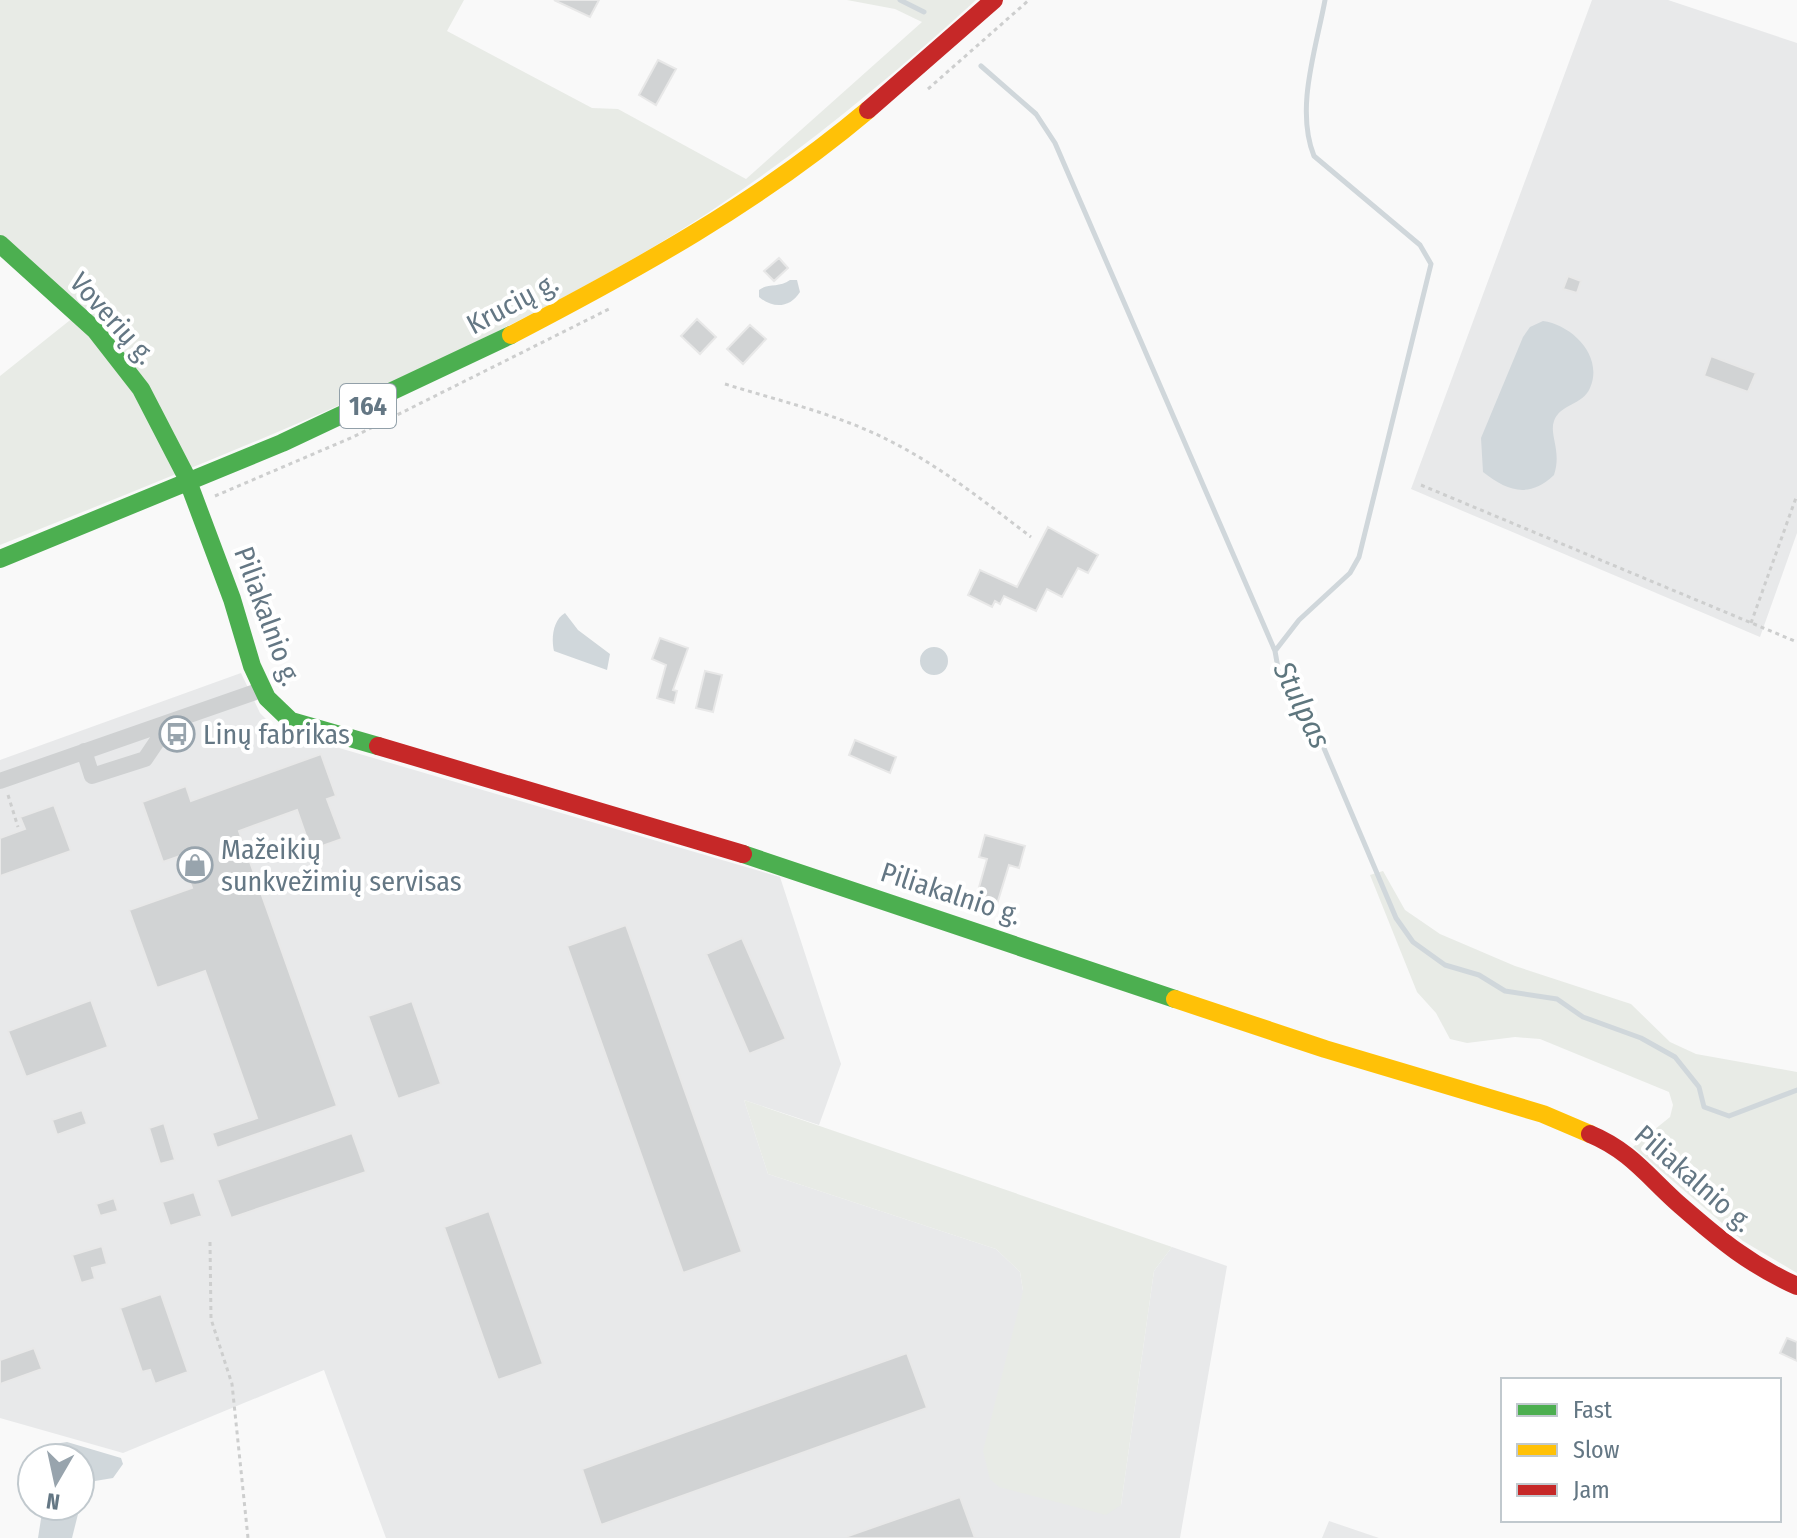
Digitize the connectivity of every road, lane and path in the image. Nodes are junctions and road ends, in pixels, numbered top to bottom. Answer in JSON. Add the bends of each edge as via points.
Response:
{"nodes":[{"id":1,"x":994,"y":0,"type":"edge"},
{"id":2,"x":0,"y":244,"type":"edge"},
{"id":3,"x":725,"y":384,"type":"dead end"},
{"id":4,"x":190,"y":484,"type":"junction"},
{"id":5,"x":1421,"y":485,"type":"dead end"},
{"id":6,"x":1797,"y":495,"type":"edge"},
{"id":7,"x":1031,"y":537,"type":"dead end"},
{"id":8,"x":0,"y":559,"type":"edge"},
{"id":9,"x":1751,"y":623,"type":"junction"},
{"id":10,"x":1797,"y":642,"type":"edge"},
{"id":11,"x":261,"y":690,"type":"junction"},
{"id":12,"x":170,"y":722,"type":"junction"},
{"id":13,"x":84,"y":751,"type":"junction"},
{"id":14,"x":1,"y":781,"type":"edge"},
{"id":15,"x":18,"y":827,"type":"dead end"},
{"id":16,"x":210,"y":1242,"type":"dead end"},
{"id":17,"x":1797,"y":1286,"type":"edge"},
{"id":18,"x":248,"y":1538,"type":"edge"}],
"edges":[{"from":1,"to":4,"type":"street","name":"Krucių g.","number":"164","via":[[845,128],[720,220],[452,367]]},
{"from":2,"to":4,"type":"street","name":"Voverių g.","via":[[122,361],[161,422]]},
{"from":3,"to":7,"type":"path","via":[[887,439],[961,484]]},
{"from":4,"to":8,"type":"street","name":"Krucių g.","number":"164"},
{"from":4,"to":11,"type":"street","name":"Piliakalnio g."},
{"from":5,"to":9,"type":"path"},
{"from":6,"to":9,"type":"path"},
{"from":9,"to":10,"type":"path"},
{"from":11,"to":12,"type":"street"},
{"from":11,"to":17,"type":"street","name":"Piliakalnio g.","via":[[274,710],[312,728],[722,847],[1325,1049],[1543,1114],[1618,1146],[1756,1268]]},
{"from":12,"to":13,"type":"street"},
{"from":12,"to":13,"type":"street","via":[[145,759],[92,776]]},
{"from":13,"to":14,"type":"street"},
{"from":14,"to":15,"type":"path"},
{"from":16,"to":18,"type":"path","via":[[211,1319],[232,1384]]}]}
